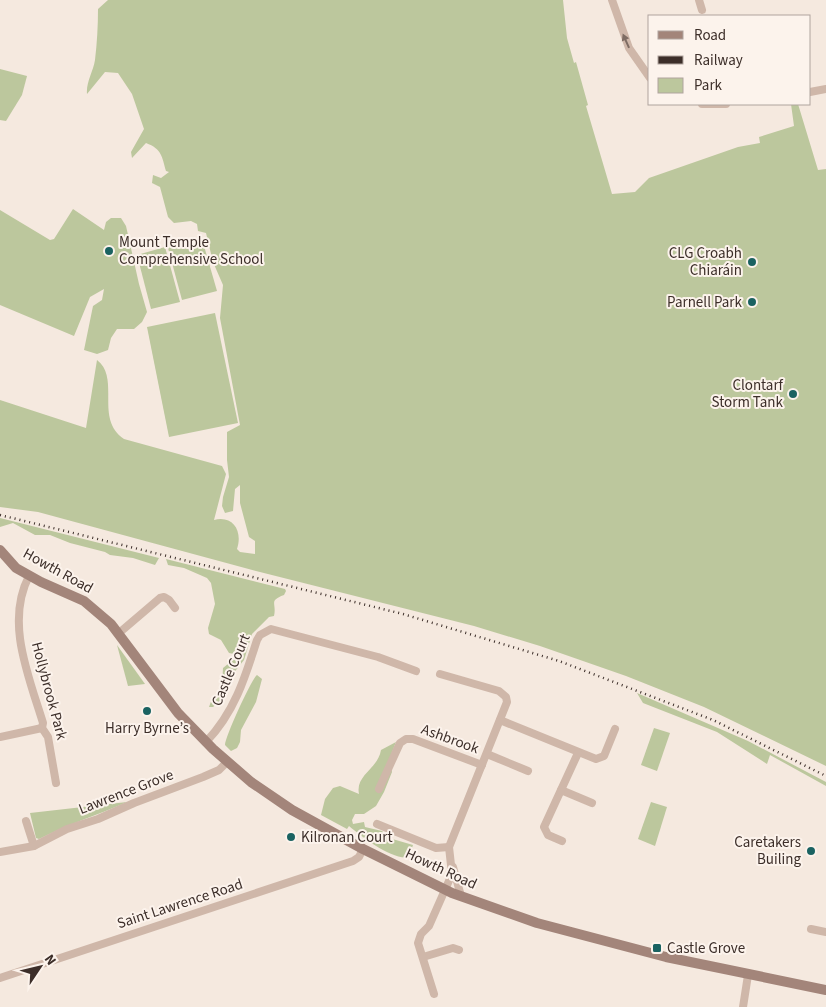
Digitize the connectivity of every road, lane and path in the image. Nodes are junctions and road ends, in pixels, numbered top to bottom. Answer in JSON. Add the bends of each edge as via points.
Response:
{"nodes":[{"id":1,"x":612,"y":0,"type":"edge"},
{"id":2,"x":699,"y":0,"type":"edge"},
{"id":3,"x":702,"y":10,"type":"dead end"},
{"id":4,"x":648,"y":75,"type":"edge"},
{"id":5,"x":826,"y":89,"type":"edge"},
{"id":6,"x":811,"y":92,"type":"edge"},
{"id":7,"x":0,"y":550,"type":"edge"},
{"id":8,"x":29,"y":576,"type":"junction"},
{"id":9,"x":175,"y":608,"type":"dead end"},
{"id":10,"x":119,"y":633,"type":"junction"},
{"id":11,"x":416,"y":671,"type":"dead end"},
{"id":12,"x":440,"y":674,"type":"dead end"},
{"id":13,"x":500,"y":720,"type":"junction"},
{"id":14,"x":42,"y":728,"type":"junction"},
{"id":15,"x":615,"y":729,"type":"dead end"},
{"id":16,"x":0,"y":736,"type":"edge"},
{"id":17,"x":206,"y":742,"type":"junction"},
{"id":18,"x":578,"y":753,"type":"junction"},
{"id":19,"x":487,"y":754,"type":"junction"},
{"id":20,"x":227,"y":762,"type":"junction"},
{"id":21,"x":482,"y":765,"type":"junction"},
{"id":22,"x":528,"y":771,"type":"dead end"},
{"id":23,"x":56,"y":783,"type":"dead end"},
{"id":24,"x":379,"y":789,"type":"dead end"},
{"id":25,"x":561,"y":790,"type":"junction"},
{"id":26,"x":592,"y":803,"type":"dead end"},
{"id":27,"x":26,"y":821,"type":"dead end"},
{"id":28,"x":377,"y":824,"type":"dead end"},
{"id":29,"x":562,"y":841,"type":"dead end"},
{"id":30,"x":34,"y":846,"type":"junction"},
{"id":31,"x":449,"y":847,"type":"junction"},
{"id":32,"x":363,"y":849,"type":"junction"},
{"id":33,"x":0,"y":851,"type":"edge"},
{"id":34,"x":453,"y":865,"type":"junction"},
{"id":35,"x":445,"y":889,"type":"junction"},
{"id":36,"x":461,"y":896,"type":"junction"},
{"id":37,"x":811,"y":929,"type":"dead end"},
{"id":38,"x":826,"y":932,"type":"edge"},
{"id":39,"x":459,"y":950,"type":"dead end"},
{"id":40,"x":423,"y":957,"type":"junction"},
{"id":41,"x":748,"y":975,"type":"junction"},
{"id":42,"x":0,"y":978,"type":"edge"},
{"id":43,"x":826,"y":990,"type":"edge"},
{"id":44,"x":434,"y":994,"type":"dead end"},
{"id":45,"x":743,"y":1007,"type":"edge"}],
"edges":[{"from":4,"to":1,"type":"street","one_way":true,"via":[[629,48]]},
{"from":2,"to":3,"type":"street"},
{"from":5,"to":6,"type":"street"},
{"from":7,"to":8,"type":"main road","name":"Howth Road"},
{"from":8,"to":10,"type":"main road","name":"Howth Road","via":[[84,602]]},
{"from":8,"to":14,"type":"street","name":"Hollybrook Park","via":[[20,600],[20,636]]},
{"from":9,"to":10,"type":"street","via":[[169,600],[160,598]]},
{"from":10,"to":17,"type":"main road","name":"Howth Road","via":[[172,705]]},
{"from":11,"to":17,"type":"street","name":"Castle Court","via":[[279,629],[265,631],[257,640],[239,696]]},
{"from":12,"to":13,"type":"street","name":"Ashbrook","via":[[504,693],[507,702]]},
{"from":13,"to":18,"type":"street"},
{"from":13,"to":19,"type":"street","name":"Ashbrook"},
{"from":14,"to":16,"type":"street"},
{"from":14,"to":23,"type":"street","name":"Hollybrook Park","via":[[48,737]]},
{"from":15,"to":18,"type":"street","via":[[601,758]]},
{"from":17,"to":20,"type":"main road","name":"Howth Road"},
{"from":18,"to":25,"type":"street"},
{"from":19,"to":21,"type":"street","name":"Ashbrook"},
{"from":19,"to":22,"type":"street","name":"Ashbrook"},
{"from":20,"to":30,"type":"street","name":"Lawrence Grove","via":[[219,770],[203,777],[66,829]]},
{"from":20,"to":32,"type":"main road","name":"Howth Road","via":[[274,799]]},
{"from":21,"to":24,"type":"street","name":"Ashbrook","via":[[406,739],[400,743]]},
{"from":21,"to":31,"type":"street","name":"Ashbrook"},
{"from":25,"to":26,"type":"street"},
{"from":25,"to":29,"type":"street","via":[[544,827],[548,835]]},
{"from":27,"to":30,"type":"street"},
{"from":28,"to":31,"type":"street","via":[[436,848]]},
{"from":30,"to":33,"type":"street","name":"Lawrence Grove"},
{"from":31,"to":34,"type":"street"},
{"from":32,"to":35,"type":"main road","name":"Howth Road"},
{"from":32,"to":42,"type":"street","name":"Saint Lawrence Road","via":[[352,861]]},
{"from":34,"to":35,"type":"street"},
{"from":34,"to":36,"type":"street"},
{"from":35,"to":36,"type":"main road","name":"Howth Road"},
{"from":35,"to":40,"type":"street","via":[[418,943]]},
{"from":36,"to":41,"type":"main road","name":"Howth Road","via":[[574,934]]},
{"from":37,"to":38,"type":"street"},
{"from":39,"to":40,"type":"street","via":[[453,948]]},
{"from":40,"to":44,"type":"street"},
{"from":41,"to":43,"type":"main road","name":"Howth Road"},
{"from":41,"to":45,"type":"street"}]}
